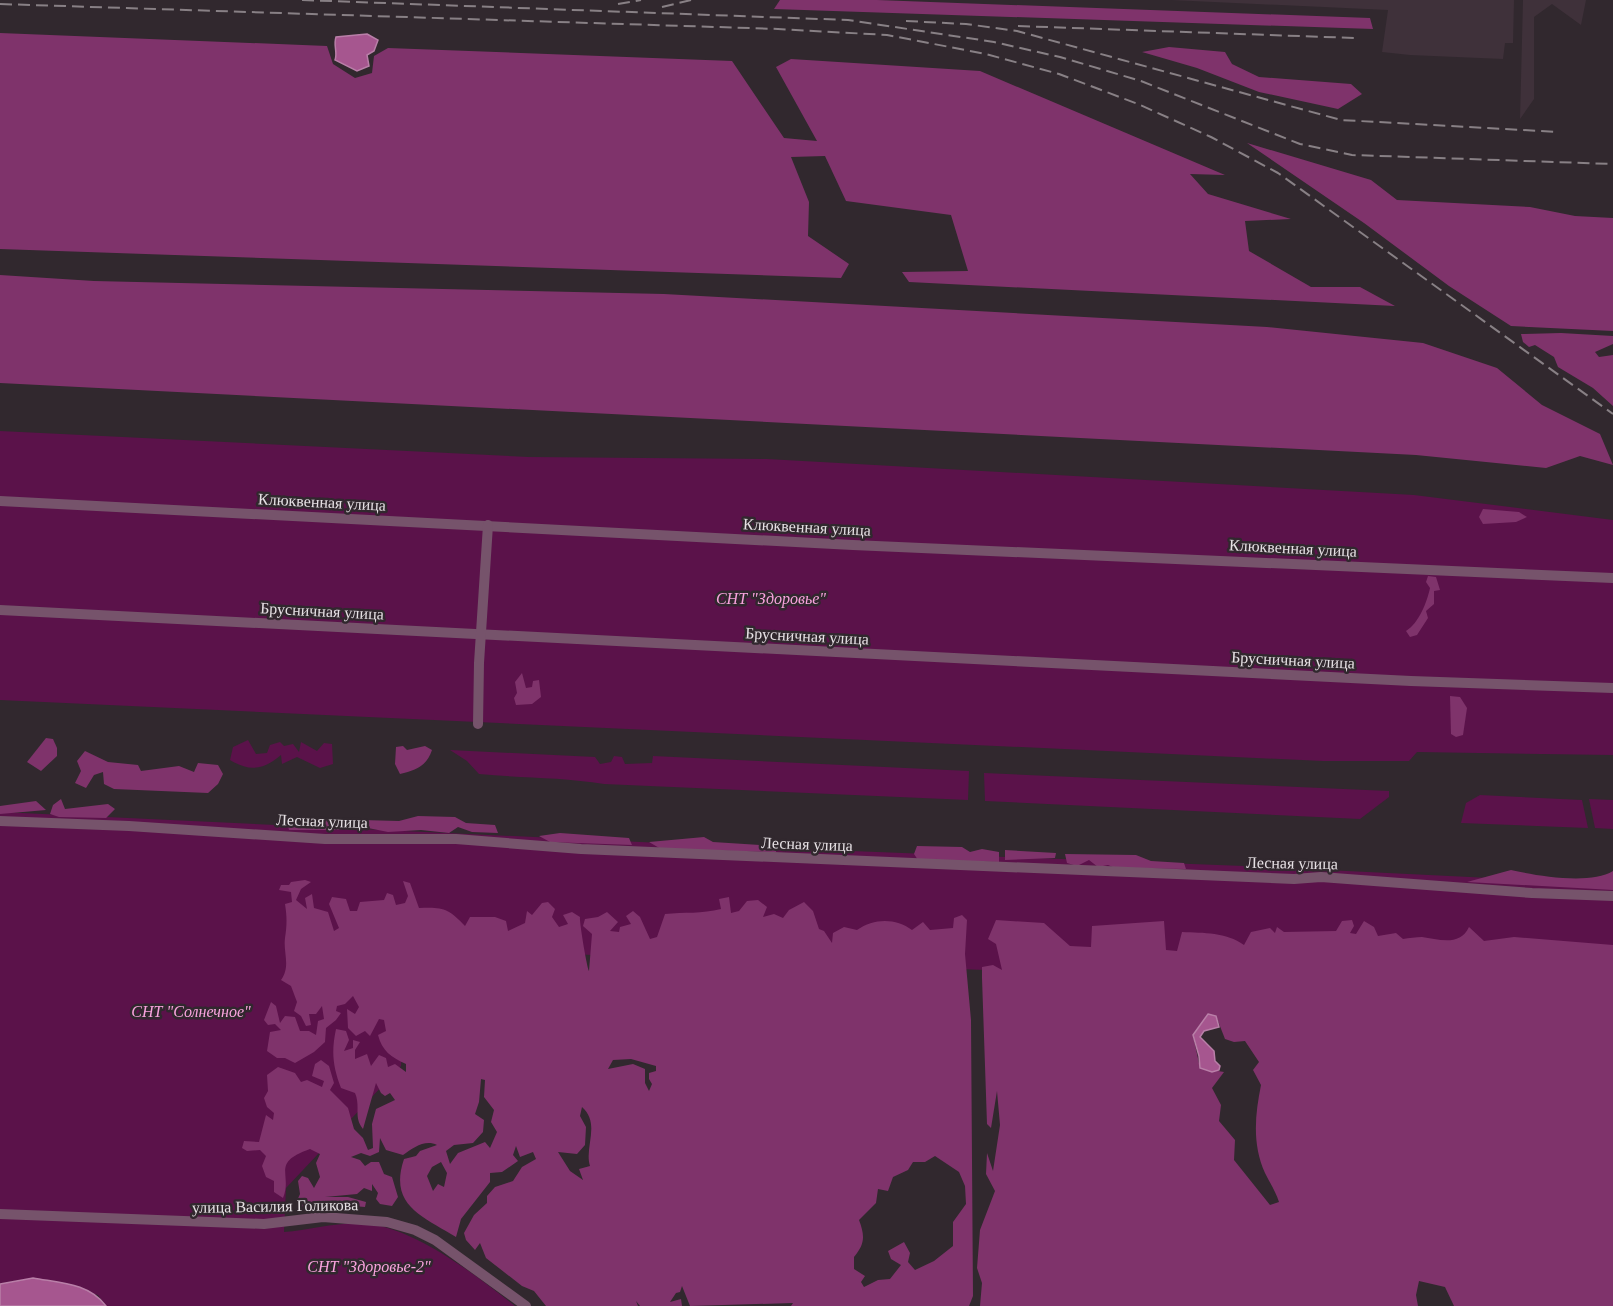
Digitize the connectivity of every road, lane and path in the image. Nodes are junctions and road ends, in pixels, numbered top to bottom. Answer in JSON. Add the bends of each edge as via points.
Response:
{"nodes":[{"id":1,"x":0,"y":501,"type":"edge"},
{"id":2,"x":488,"y":525,"type":"junction"},
{"id":3,"x":1613,"y":578,"type":"edge"},
{"id":4,"x":0,"y":610,"type":"edge"},
{"id":5,"x":482,"y":634,"type":"junction"},
{"id":6,"x":1613,"y":688,"type":"edge"},
{"id":7,"x":478,"y":724,"type":"dead end"},
{"id":8,"x":0,"y":821,"type":"edge"},
{"id":9,"x":1613,"y":896,"type":"edge"},
{"id":10,"x":0,"y":1215,"type":"edge"},
{"id":11,"x":526,"y":1306,"type":"edge"}],
"edges":[{"from":1,"to":2,"type":"street","name":"Клюквенная улица"},
{"from":2,"to":3,"type":"street","name":"Клюквенная улица"},
{"from":2,"to":5,"type":"street"},
{"from":4,"to":5,"type":"street","name":"Брусничная улица"},
{"from":5,"to":6,"type":"street","name":"Брусничная улица"},
{"from":5,"to":7,"type":"street"},
{"from":8,"to":9,"type":"street","name":"Лесная улица","via":[[325,839],[456,839],[604,850],[1294,879],[1321,877]]},
{"from":10,"to":11,"type":"street","name":"улица Василия Голикова","via":[[254,1224],[323,1217],[387,1222],[435,1240]]}]}
